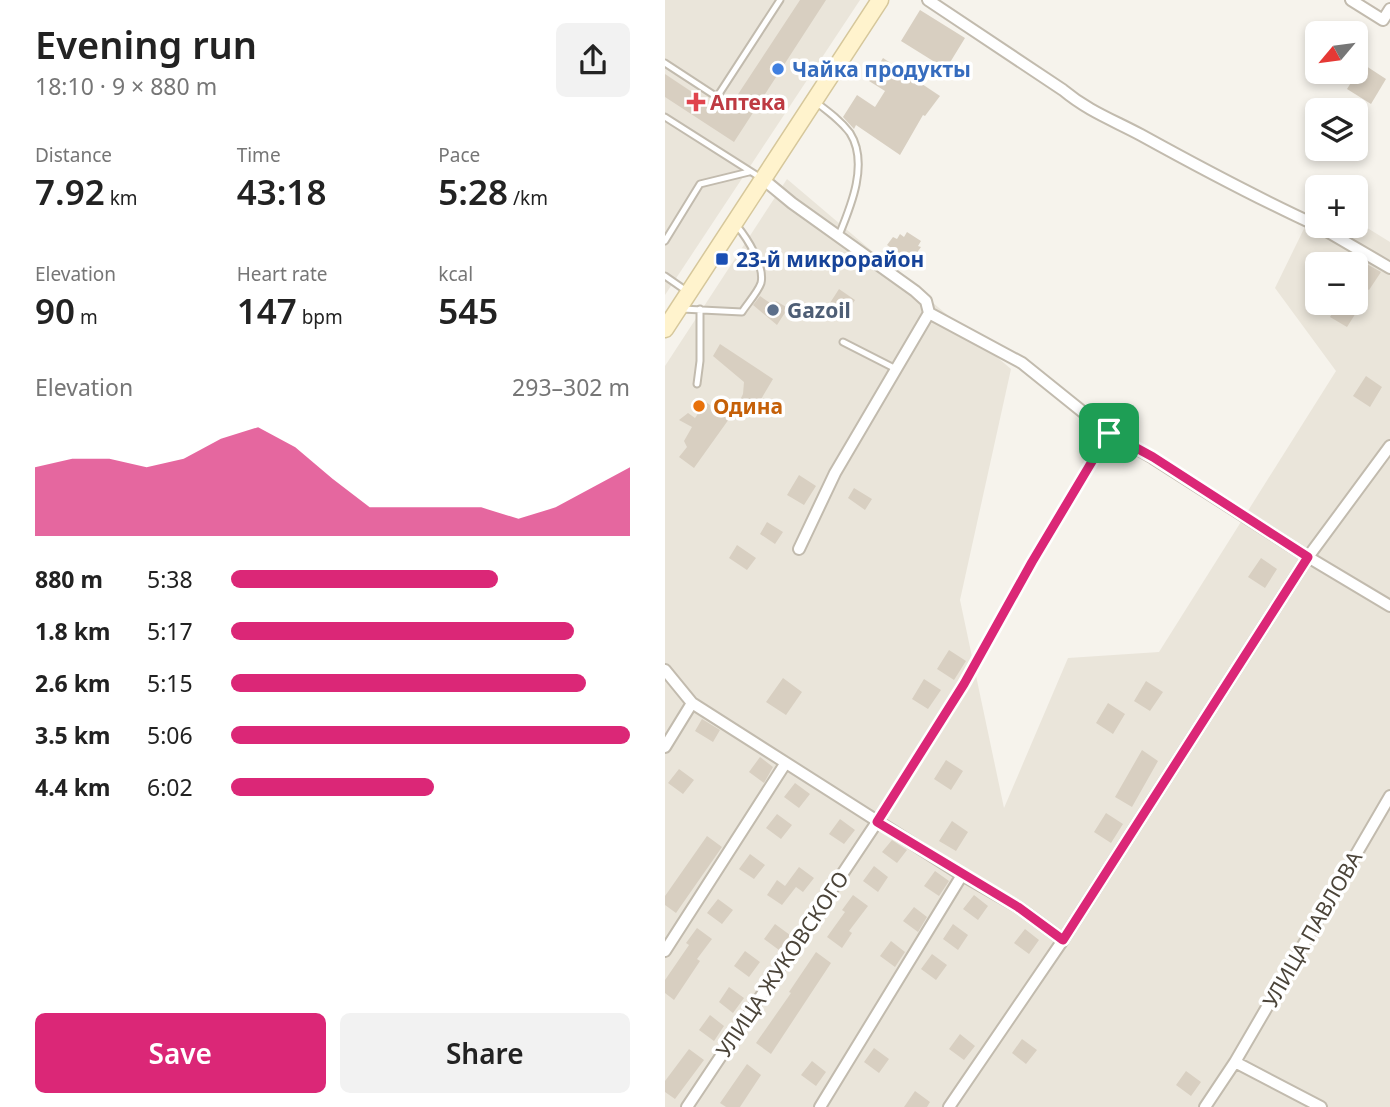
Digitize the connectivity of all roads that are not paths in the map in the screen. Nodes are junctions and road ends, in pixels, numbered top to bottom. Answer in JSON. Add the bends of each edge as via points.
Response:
{"nodes":[{"id":1,"x":780,"y":0,"type":"edge"},
{"id":2,"x":880,"y":0,"type":"edge"},
{"id":3,"x":928,"y":0,"type":"edge"},
{"id":4,"x":1351,"y":0,"type":"edge"},
{"id":5,"x":1390,"y":9,"type":"edge"},
{"id":6,"x":665,"y":63,"type":"edge"},
{"id":7,"x":815,"y":101,"type":"junction"},
{"id":8,"x":665,"y":117,"type":"edge"},
{"id":9,"x":756,"y":176,"type":"junction"},
{"id":10,"x":1305,"y":220,"type":"edge"},
{"id":11,"x":735,"y":222,"type":"junction"},
{"id":12,"x":839,"y":235,"type":"junction"},
{"id":13,"x":1339,"y":238,"type":"edge"},
{"id":14,"x":665,"y":241,"type":"edge"},
{"id":15,"x":1390,"y":268,"type":"edge"},
{"id":16,"x":665,"y":276,"type":"edge"},
{"id":17,"x":689,"y":292,"type":"junction"},
{"id":18,"x":678,"y":309,"type":"junction"},
{"id":19,"x":700,"y":309,"type":"junction"},
{"id":20,"x":929,"y":313,"type":"junction"},
{"id":21,"x":666,"y":324,"type":"edge"},
{"id":22,"x":843,"y":342,"type":"dead end"},
{"id":23,"x":896,"y":369,"type":"junction"},
{"id":24,"x":697,"y":384,"type":"dead end"},
{"id":25,"x":1390,"y":446,"type":"edge"},
{"id":26,"x":799,"y":549,"type":"dead end"},
{"id":27,"x":1308,"y":557,"type":"junction"},
{"id":28,"x":1390,"y":606,"type":"edge"},
{"id":29,"x":665,"y":670,"type":"edge"},
{"id":30,"x":692,"y":703,"type":"junction"},
{"id":31,"x":665,"y":747,"type":"edge"},
{"id":32,"x":785,"y":764,"type":"junction"},
{"id":33,"x":1390,"y":796,"type":"edge"},
{"id":34,"x":877,"y":822,"type":"junction"},
{"id":35,"x":962,"y":875,"type":"junction"},
{"id":36,"x":1063,"y":940,"type":"junction"},
{"id":37,"x":665,"y":951,"type":"edge"},
{"id":38,"x":1235,"y":1062,"type":"junction"},
{"id":39,"x":687,"y":1107,"type":"edge"},
{"id":40,"x":820,"y":1107,"type":"edge"},
{"id":41,"x":949,"y":1107,"type":"edge"},
{"id":42,"x":1205,"y":1107,"type":"edge"},
{"id":43,"x":1321,"y":1107,"type":"edge"}],
"edges":[{"from":1,"to":6,"type":"lane","via":[[717,97]]},
{"from":2,"to":7,"type":"main road"},
{"from":3,"to":10,"type":"street","via":[[1082,107]]},
{"from":4,"to":5,"type":"street","via":[[1383,20]]},
{"from":7,"to":9,"type":"main road"},
{"from":7,"to":12,"type":"lane","via":[[851,135],[857,153],[853,202]]},
{"from":8,"to":9,"type":"lane"},
{"from":9,"to":11,"type":"main road"},
{"from":9,"to":12,"type":"street"},
{"from":9,"to":14,"type":"lane","via":[[700,184]]},
{"from":11,"to":17,"type":"main road"},
{"from":11,"to":19,"type":"lane","via":[[749,242],[761,283],[742,312]]},
{"from":12,"to":20,"type":"street","via":[[915,291],[926,301]]},
{"from":13,"to":15,"type":"street"},
{"from":16,"to":17,"type":"lane"},
{"from":17,"to":18,"type":"main road"},
{"from":18,"to":19,"type":"lane"},
{"from":18,"to":21,"type":"main road"},
{"from":19,"to":24,"type":"lane"},
{"from":20,"to":23,"type":"street"},
{"from":20,"to":27,"type":"street","via":[[1022,362],[1109,433]]},
{"from":22,"to":23,"type":"lane"},
{"from":23,"to":26,"type":"street","via":[[835,473]]},
{"from":25,"to":27,"type":"street"},
{"from":27,"to":28,"type":"street"},
{"from":27,"to":36,"type":"street"},
{"from":29,"to":30,"type":"street"},
{"from":30,"to":31,"type":"street"},
{"from":30,"to":32,"type":"street"},
{"from":32,"to":34,"type":"street"},
{"from":32,"to":37,"type":"street"},
{"from":33,"to":38,"type":"street","name":"УЛИЦА ПАВЛОВА"},
{"from":34,"to":35,"type":"street"},
{"from":34,"to":39,"type":"street","name":"УЛИЦА ЖУКОВСКОГО"},
{"from":35,"to":36,"type":"street"},
{"from":35,"to":40,"type":"street"},
{"from":36,"to":41,"type":"street"},
{"from":38,"to":42,"type":"street","name":"УЛИЦА ПАВЛОВА"},
{"from":38,"to":43,"type":"street"}]}
